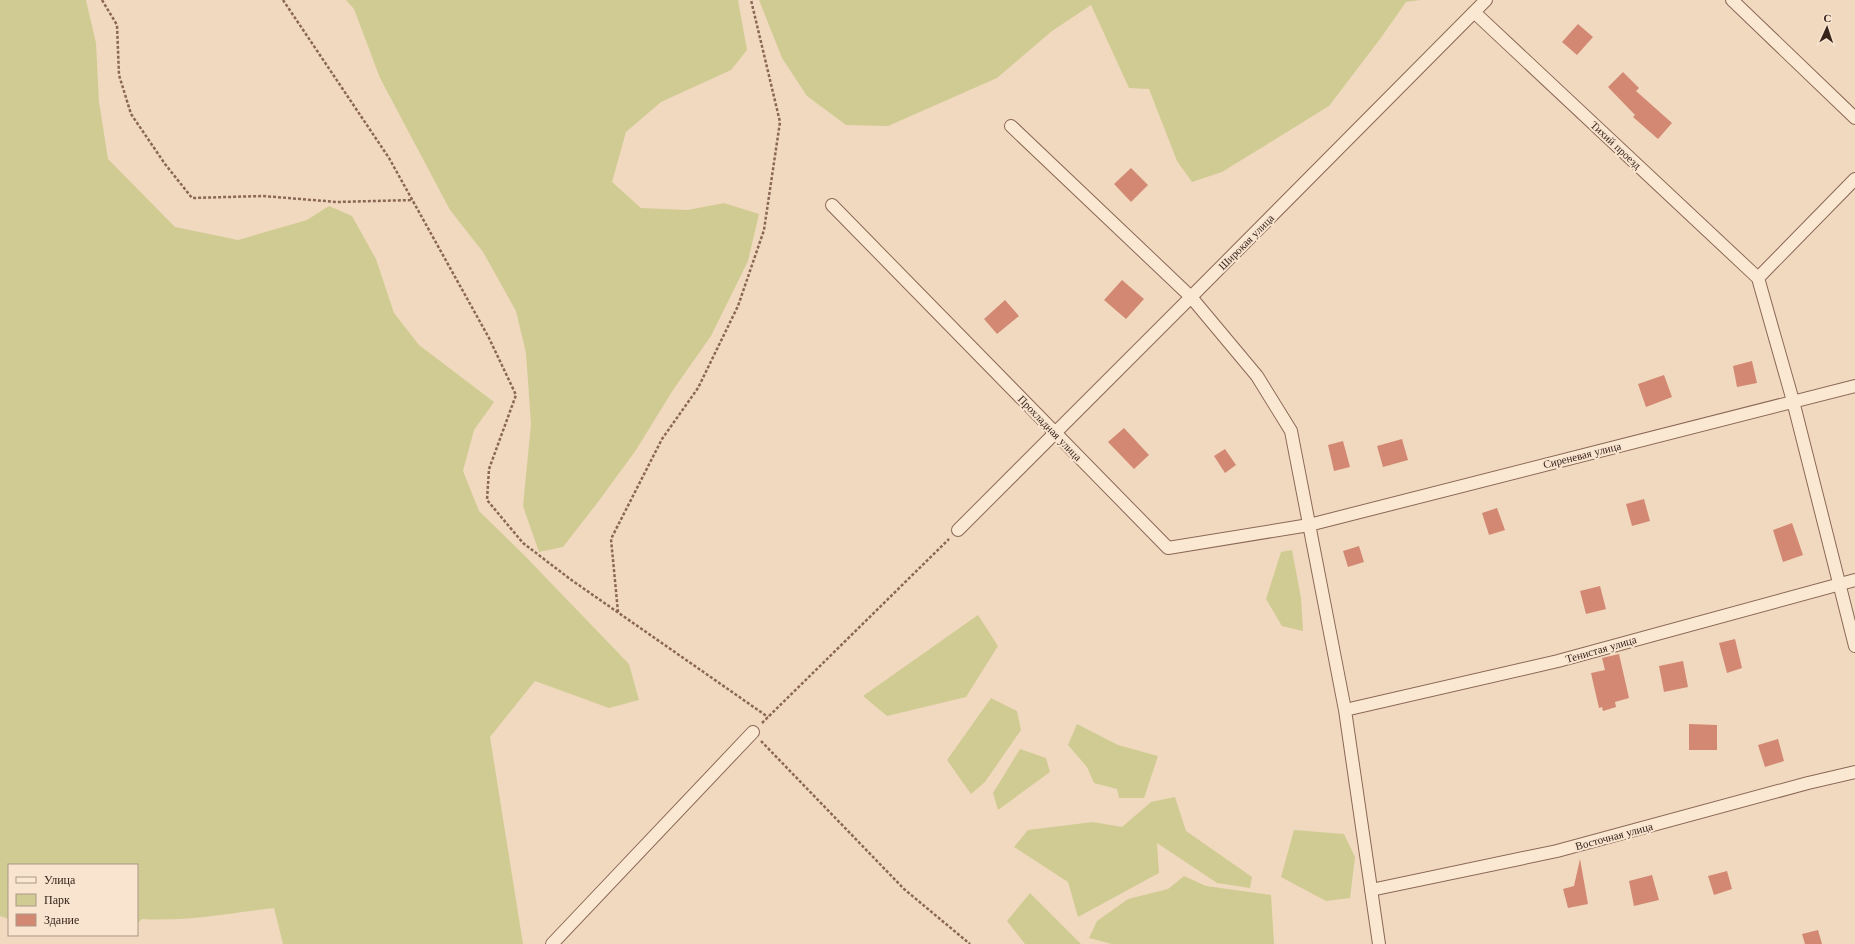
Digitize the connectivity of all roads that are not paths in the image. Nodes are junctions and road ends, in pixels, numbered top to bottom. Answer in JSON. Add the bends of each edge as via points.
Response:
{"nodes":[{"id":1,"x":1486,"y":0,"type":"edge"},
{"id":2,"x":1732,"y":0,"type":"edge"},
{"id":3,"x":1474,"y":12,"type":"junction"},
{"id":4,"x":1855,"y":118,"type":"edge"},
{"id":5,"x":1011,"y":126,"type":"dead end"},
{"id":6,"x":1855,"y":179,"type":"edge"},
{"id":7,"x":832,"y":206,"type":"dead end"},
{"id":8,"x":1758,"y":278,"type":"junction"},
{"id":9,"x":1191,"y":297,"type":"junction"},
{"id":10,"x":1855,"y":386,"type":"edge"},
{"id":11,"x":1793,"y":401,"type":"junction"},
{"id":12,"x":1056,"y":434,"type":"junction"},
{"id":13,"x":1309,"y":525,"type":"junction"},
{"id":14,"x":958,"y":530,"type":"road end"},
{"id":15,"x":1855,"y":580,"type":"edge"},
{"id":16,"x":1840,"y":582,"type":"junction"},
{"id":17,"x":1855,"y":646,"type":"edge"},
{"id":18,"x":1345,"y":710,"type":"junction"},
{"id":19,"x":753,"y":732,"type":"road end"},
{"id":20,"x":1855,"y":772,"type":"edge"},
{"id":21,"x":1371,"y":890,"type":"junction"},
{"id":22,"x":552,"y":944,"type":"edge"},
{"id":23,"x":1378,"y":944,"type":"edge"}],
"edges":[{"from":1,"to":3,"type":"street","name":"Широкая улица"},
{"from":2,"to":4,"type":"street"},
{"from":3,"to":8,"type":"street","name":"Тихий проезд"},
{"from":3,"to":9,"type":"street","name":"Широкая улица"},
{"from":5,"to":9,"type":"street"},
{"from":6,"to":8,"type":"street"},
{"from":7,"to":12,"type":"street","name":"Прохладная улица"},
{"from":8,"to":11,"type":"street"},
{"from":9,"to":12,"type":"street","name":"Широкая улица"},
{"from":9,"to":13,"type":"street","via":[[1257,376],[1291,431]]},
{"from":10,"to":11,"type":"street","name":"Сиреневая улица"},
{"from":11,"to":13,"type":"street","name":"Сиреневая улица"},
{"from":11,"to":16,"type":"street"},
{"from":12,"to":13,"type":"street","name":"Прохладная улица","via":[[1168,548]]},
{"from":12,"to":14,"type":"street","name":"Широкая улица"},
{"from":13,"to":18,"type":"street"},
{"from":15,"to":16,"type":"street","name":"Тенистая улица"},
{"from":16,"to":17,"type":"street"},
{"from":16,"to":18,"type":"street","name":"Тенистая улица","via":[[1558,661]]},
{"from":18,"to":21,"type":"street"},
{"from":19,"to":22,"type":"street"},
{"from":20,"to":21,"type":"street","name":"Восточная улица","via":[[1557,851]]},
{"from":21,"to":23,"type":"street"}]}
